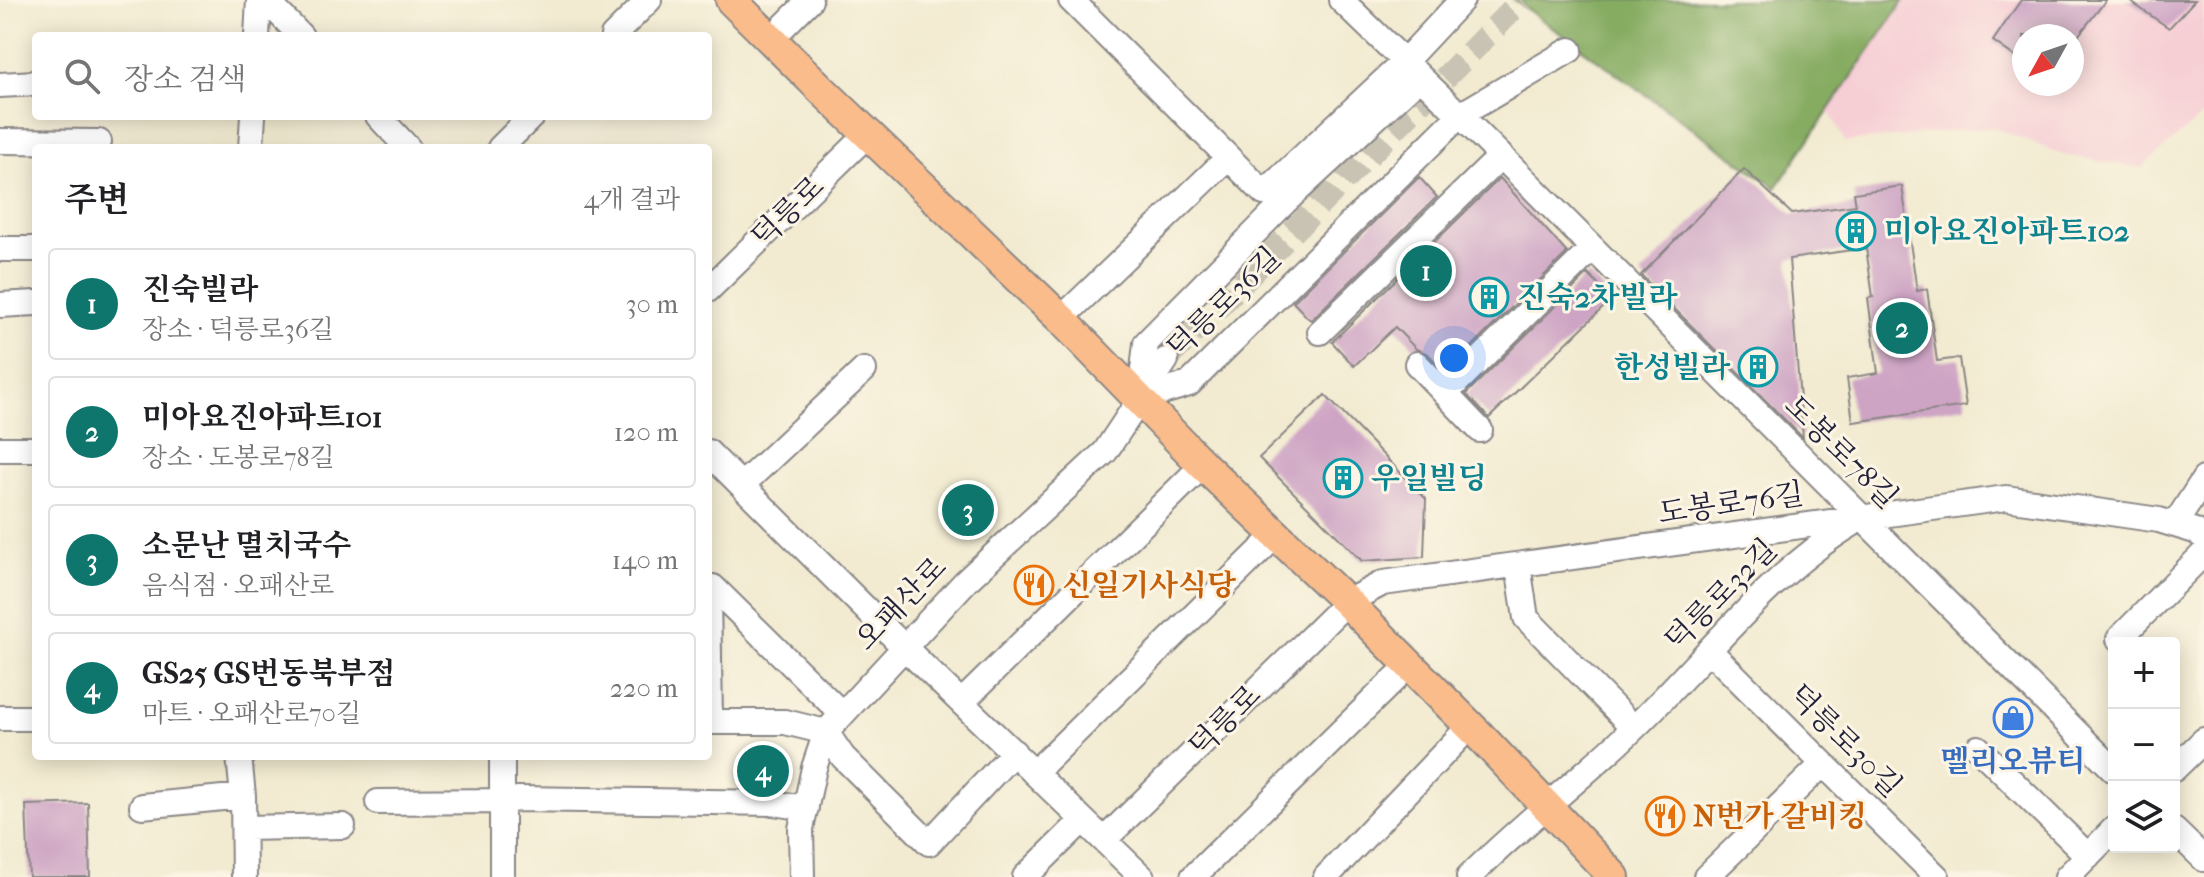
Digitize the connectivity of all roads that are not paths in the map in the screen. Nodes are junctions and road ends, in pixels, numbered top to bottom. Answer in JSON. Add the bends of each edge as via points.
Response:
{"nodes":[{"id":1,"x":259,"y":0,"type":"edge"},
{"id":2,"x":266,"y":0,"type":"edge"},
{"id":3,"x":649,"y":0,"type":"edge"},
{"id":4,"x":731,"y":0,"type":"edge"},
{"id":5,"x":810,"y":0,"type":"edge"},
{"id":6,"x":1071,"y":0,"type":"edge"},
{"id":7,"x":1341,"y":0,"type":"edge"},
{"id":8,"x":1462,"y":0,"type":"edge"},
{"id":9,"x":257,"y":32,"type":"edge"},
{"id":10,"x":297,"y":32,"type":"edge"},
{"id":11,"x":617,"y":32,"type":"edge"},
{"id":12,"x":771,"y":39,"type":"junction"},
{"id":13,"x":1570,"y":50,"type":"dead end"},
{"id":14,"x":1412,"y":69,"type":"junction"},
{"id":15,"x":32,"y":83,"type":"edge"},
{"id":16,"x":0,"y":85,"type":"edge"},
{"id":17,"x":1460,"y":115,"type":"junction"},
{"id":18,"x":253,"y":120,"type":"edge"},
{"id":19,"x":382,"y":120,"type":"edge"},
{"id":20,"x":528,"y":120,"type":"edge"},
{"id":21,"x":868,"y":134,"type":"junction"},
{"id":22,"x":0,"y":141,"type":"edge"},
{"id":23,"x":99,"y":142,"type":"dead end"},
{"id":24,"x":251,"y":144,"type":"edge"},
{"id":25,"x":404,"y":144,"type":"edge"},
{"id":26,"x":504,"y":144,"type":"edge"},
{"id":27,"x":1501,"y":156,"type":"junction"},
{"id":28,"x":1228,"y":158,"type":"junction"},
{"id":29,"x":1593,"y":248,"type":"junction"},
{"id":30,"x":0,"y":249,"type":"edge"},
{"id":31,"x":32,"y":249,"type":"edge"},
{"id":32,"x":712,"y":286,"type":"edge"},
{"id":33,"x":32,"y":303,"type":"edge"},
{"id":34,"x":0,"y":305,"type":"edge"},
{"id":35,"x":1061,"y":319,"type":"junction"},
{"id":36,"x":1320,"y":332,"type":"dead end"},
{"id":37,"x":1166,"y":360,"type":"tunnel mouth"},
{"id":38,"x":1417,"y":364,"type":"dead end"},
{"id":39,"x":864,"y":370,"type":"dead end"},
{"id":40,"x":1446,"y":393,"type":"junction"},
{"id":41,"x":1139,"y":399,"type":"junction"},
{"id":42,"x":1480,"y":430,"type":"dead end"},
{"id":43,"x":0,"y":449,"type":"edge"},
{"id":44,"x":32,"y":449,"type":"edge"},
{"id":45,"x":712,"y":456,"type":"edge"},
{"id":46,"x":1203,"y":465,"type":"junction"},
{"id":47,"x":2204,"y":479,"type":"edge"},
{"id":48,"x":742,"y":485,"type":"junction"},
{"id":49,"x":1862,"y":518,"type":"junction"},
{"id":50,"x":2175,"y":524,"type":"junction"},
{"id":51,"x":1275,"y":536,"type":"junction"},
{"id":52,"x":2204,"y":537,"type":"edge"},
{"id":53,"x":2204,"y":553,"type":"edge"},
{"id":54,"x":1518,"y":565,"type":"junction"},
{"id":55,"x":712,"y":588,"type":"edge"},
{"id":56,"x":1347,"y":602,"type":"junction"},
{"id":57,"x":2121,"y":637,"type":"edge"},
{"id":58,"x":904,"y":647,"type":"junction"},
{"id":59,"x":1709,"y":650,"type":"junction"},
{"id":60,"x":1409,"y":665,"type":"junction"},
{"id":61,"x":962,"y":702,"type":"junction"},
{"id":62,"x":0,"y":718,"type":"edge"},
{"id":63,"x":32,"y":718,"type":"edge"},
{"id":64,"x":712,"y":722,"type":"edge"},
{"id":65,"x":834,"y":723,"type":"junction"},
{"id":66,"x":1470,"y":726,"type":"junction"},
{"id":67,"x":1634,"y":728,"type":"junction"},
{"id":68,"x":2204,"y":740,"type":"edge"},
{"id":69,"x":1978,"y":748,"type":"dead end"},
{"id":70,"x":1014,"y":752,"type":"junction"},
{"id":71,"x":239,"y":760,"type":"edge"},
{"id":72,"x":502,"y":760,"type":"edge"},
{"id":73,"x":2180,"y":763,"type":"edge"},
{"id":74,"x":1823,"y":764,"type":"junction"},
{"id":75,"x":2108,"y":764,"type":"edge"},
{"id":76,"x":1034,"y":773,"type":"junction"},
{"id":77,"x":243,"y":796,"type":"junction"},
{"id":78,"x":502,"y":801,"type":"junction"},
{"id":79,"x":378,"y":802,"type":"dead end"},
{"id":80,"x":142,"y":806,"type":"dead end"},
{"id":81,"x":1547,"y":807,"type":"junction"},
{"id":82,"x":806,"y":808,"type":"junction"},
{"id":83,"x":1083,"y":820,"type":"junction"},
{"id":84,"x":343,"y":826,"type":"dead end"},
{"id":85,"x":244,"y":828,"type":"junction"},
{"id":86,"x":2108,"y":835,"type":"edge"},
{"id":87,"x":2180,"y":836,"type":"edge"},
{"id":88,"x":1104,"y":840,"type":"junction"},
{"id":89,"x":2088,"y":856,"type":"junction"},
{"id":90,"x":2204,"y":859,"type":"edge"},
{"id":91,"x":244,"y":877,"type":"edge"},
{"id":92,"x":502,"y":877,"type":"edge"},
{"id":93,"x":802,"y":877,"type":"edge"},
{"id":94,"x":1025,"y":877,"type":"edge"},
{"id":95,"x":1142,"y":877,"type":"edge"},
{"id":96,"x":1193,"y":877,"type":"edge"},
{"id":97,"x":1326,"y":877,"type":"edge"},
{"id":98,"x":1469,"y":877,"type":"edge"},
{"id":99,"x":1614,"y":877,"type":"edge"},
{"id":100,"x":1706,"y":877,"type":"edge"},
{"id":101,"x":1937,"y":877,"type":"edge"},
{"id":102,"x":2067,"y":877,"type":"edge"}],
"edges":[{"from":1,"to":9,"type":"street"},
{"from":2,"to":10,"type":"street"},
{"from":3,"to":11,"type":"street"},
{"from":4,"to":12,"type":"main road"},
{"from":5,"to":12,"type":"street"},
{"from":6,"to":28,"type":"street"},
{"from":7,"to":14,"type":"street","name":"도봉로78길"},
{"from":8,"to":14,"type":"street"},
{"from":12,"to":21,"type":"main road"},
{"from":13,"to":17,"type":"street","name":"덕릉로36길"},
{"from":14,"to":17,"type":"street","name":"도봉로78길"},
{"from":14,"to":28,"type":"street","via":[[1264,193]]},
{"from":14,"to":41,"type":"street","name":"덕릉로36길","via":[[1146,343]]},
{"from":15,"to":16,"type":"street"},
{"from":17,"to":27,"type":"street","name":"도봉로78길"},
{"from":17,"to":41,"type":"street","name":"덕릉로36길","via":[[1189,384]]},
{"from":18,"to":24,"type":"street"},
{"from":19,"to":25,"type":"street"},
{"from":20,"to":26,"type":"street"},
{"from":21,"to":32,"type":"street","name":"덕릉로"},
{"from":21,"to":35,"type":"main road"},
{"from":22,"to":23,"type":"street"},
{"from":27,"to":29,"type":"street","name":"도봉로78길"},
{"from":27,"to":36,"type":"street"},
{"from":28,"to":35,"type":"street"},
{"from":29,"to":40,"type":"street"},
{"from":29,"to":49,"type":"street","name":"도봉로78길"},
{"from":30,"to":31,"type":"street"},
{"from":33,"to":34,"type":"street"},
{"from":35,"to":41,"type":"main road"},
{"from":37,"to":41,"type":"street","name":"오패산로"},
{"from":38,"to":40,"type":"street"},
{"from":39,"to":48,"type":"street"},
{"from":40,"to":42,"type":"street"},
{"from":41,"to":46,"type":"main road"},
{"from":41,"to":58,"type":"street","name":"오패산로","via":[[1105,452],[965,582]]},
{"from":43,"to":44,"type":"street"},
{"from":45,"to":48,"type":"street"},
{"from":46,"to":51,"type":"main road"},
{"from":46,"to":61,"type":"street"},
{"from":47,"to":50,"type":"street"},
{"from":48,"to":58,"type":"street"},
{"from":49,"to":50,"type":"street","name":"도봉로76길","via":[[2006,498]]},
{"from":49,"to":54,"type":"street","name":"도봉로76길"},
{"from":49,"to":59,"type":"street","name":"덕릉로32길","via":[[1816,546]]},
{"from":49,"to":75,"type":"street","name":"도봉로78길"},
{"from":50,"to":52,"type":"street","name":"도봉로76길"},
{"from":51,"to":56,"type":"main road"},
{"from":51,"to":76,"type":"street"},
{"from":53,"to":57,"type":"street"},
{"from":54,"to":56,"type":"street","name":"도봉로76길","via":[[1383,583]]},
{"from":54,"to":67,"type":"street","via":[[1526,618]]},
{"from":55,"to":65,"type":"street"},
{"from":56,"to":60,"type":"main road"},
{"from":56,"to":88,"type":"street","name":"덕릉로"},
{"from":58,"to":61,"type":"street"},
{"from":58,"to":65,"type":"street","name":"오패산로"},
{"from":59,"to":67,"type":"street","name":"덕릉로32길"},
{"from":59,"to":74,"type":"street","name":"덕릉로30길"},
{"from":60,"to":66,"type":"main road"},
{"from":60,"to":96,"type":"street"},
{"from":61,"to":70,"type":"street"},
{"from":62,"to":63,"type":"street"},
{"from":64,"to":65,"type":"street"},
{"from":65,"to":70,"type":"street","via":[[843,757],[929,843]]},
{"from":65,"to":82,"type":"street","name":"오패산로","via":[[814,768]]},
{"from":66,"to":81,"type":"main road"},
{"from":66,"to":97,"type":"street"},
{"from":67,"to":81,"type":"street","name":"덕릉로32길"},
{"from":68,"to":73,"type":"street"},
{"from":69,"to":89,"type":"street"},
{"from":70,"to":76,"type":"street"},
{"from":71,"to":77,"type":"street"},
{"from":72,"to":78,"type":"street"},
{"from":74,"to":100,"type":"street"},
{"from":74,"to":101,"type":"street","name":"덕릉로30길"},
{"from":76,"to":83,"type":"street"},
{"from":77,"to":80,"type":"street"},
{"from":77,"to":85,"type":"street"},
{"from":78,"to":79,"type":"street"},
{"from":78,"to":82,"type":"street","via":[[773,803]]},
{"from":78,"to":92,"type":"street"},
{"from":81,"to":98,"type":"street"},
{"from":81,"to":99,"type":"main road"},
{"from":82,"to":93,"type":"street","name":"오패산로"},
{"from":83,"to":88,"type":"street"},
{"from":83,"to":94,"type":"street"},
{"from":84,"to":85,"type":"street"},
{"from":85,"to":91,"type":"street"},
{"from":86,"to":89,"type":"street"},
{"from":87,"to":90,"type":"street"},
{"from":88,"to":95,"type":"street"},
{"from":89,"to":102,"type":"street"}]}
